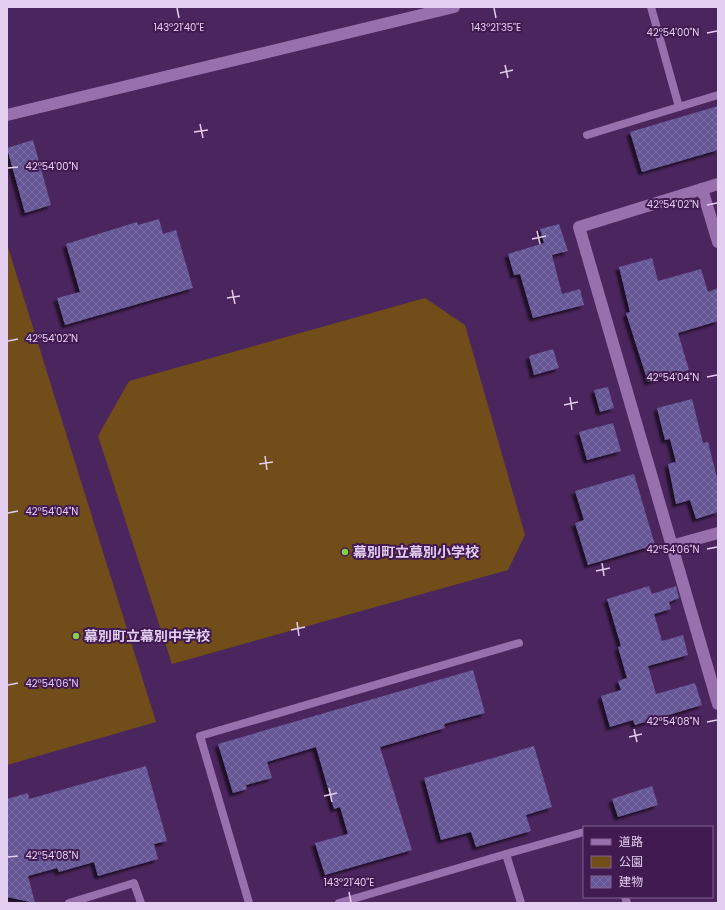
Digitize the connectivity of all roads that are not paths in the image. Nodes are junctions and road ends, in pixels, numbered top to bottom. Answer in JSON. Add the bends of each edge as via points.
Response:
{"nodes":[{"id":1,"x":454,"y":7,"type":"edge"},
{"id":2,"x":651,"y":7,"type":"edge"},
{"id":3,"x":718,"y":95,"type":"edge"},
{"id":4,"x":679,"y":107,"type":"junction"},
{"id":5,"x":7,"y":115,"type":"edge"},
{"id":6,"x":587,"y":135,"type":"dead end"},
{"id":7,"x":718,"y":184,"type":"edge"},
{"id":8,"x":702,"y":189,"type":"junction"},
{"id":9,"x":718,"y":242,"type":"edge"},
{"id":10,"x":718,"y":533,"type":"edge"},
{"id":11,"x":671,"y":546,"type":"junction"},
{"id":12,"x":519,"y":643,"type":"dead end"},
{"id":13,"x":718,"y":704,"type":"edge"},
{"id":14,"x":583,"y":832,"type":"edge"},
{"id":15,"x":506,"y":854,"type":"junction"},
{"id":16,"x":69,"y":903,"type":"edge"},
{"id":17,"x":141,"y":903,"type":"edge"},
{"id":18,"x":249,"y":903,"type":"edge"},
{"id":19,"x":339,"y":903,"type":"edge"},
{"id":20,"x":521,"y":903,"type":"edge"}],
"edges":[{"from":1,"to":5,"type":"street"},
{"from":2,"to":4,"type":"lane"},
{"from":3,"to":4,"type":"lane"},
{"from":4,"to":6,"type":"lane"},
{"from":7,"to":8,"type":"street"},
{"from":8,"to":9,"type":"street"},
{"from":8,"to":11,"type":"street","via":[[579,226]]},
{"from":10,"to":11,"type":"street"},
{"from":11,"to":13,"type":"street"},
{"from":12,"to":18,"type":"lane","via":[[200,736]]},
{"from":14,"to":15,"type":"lane"},
{"from":15,"to":19,"type":"lane"},
{"from":15,"to":20,"type":"lane"},
{"from":16,"to":17,"type":"lane","via":[[134,883]]}]}
